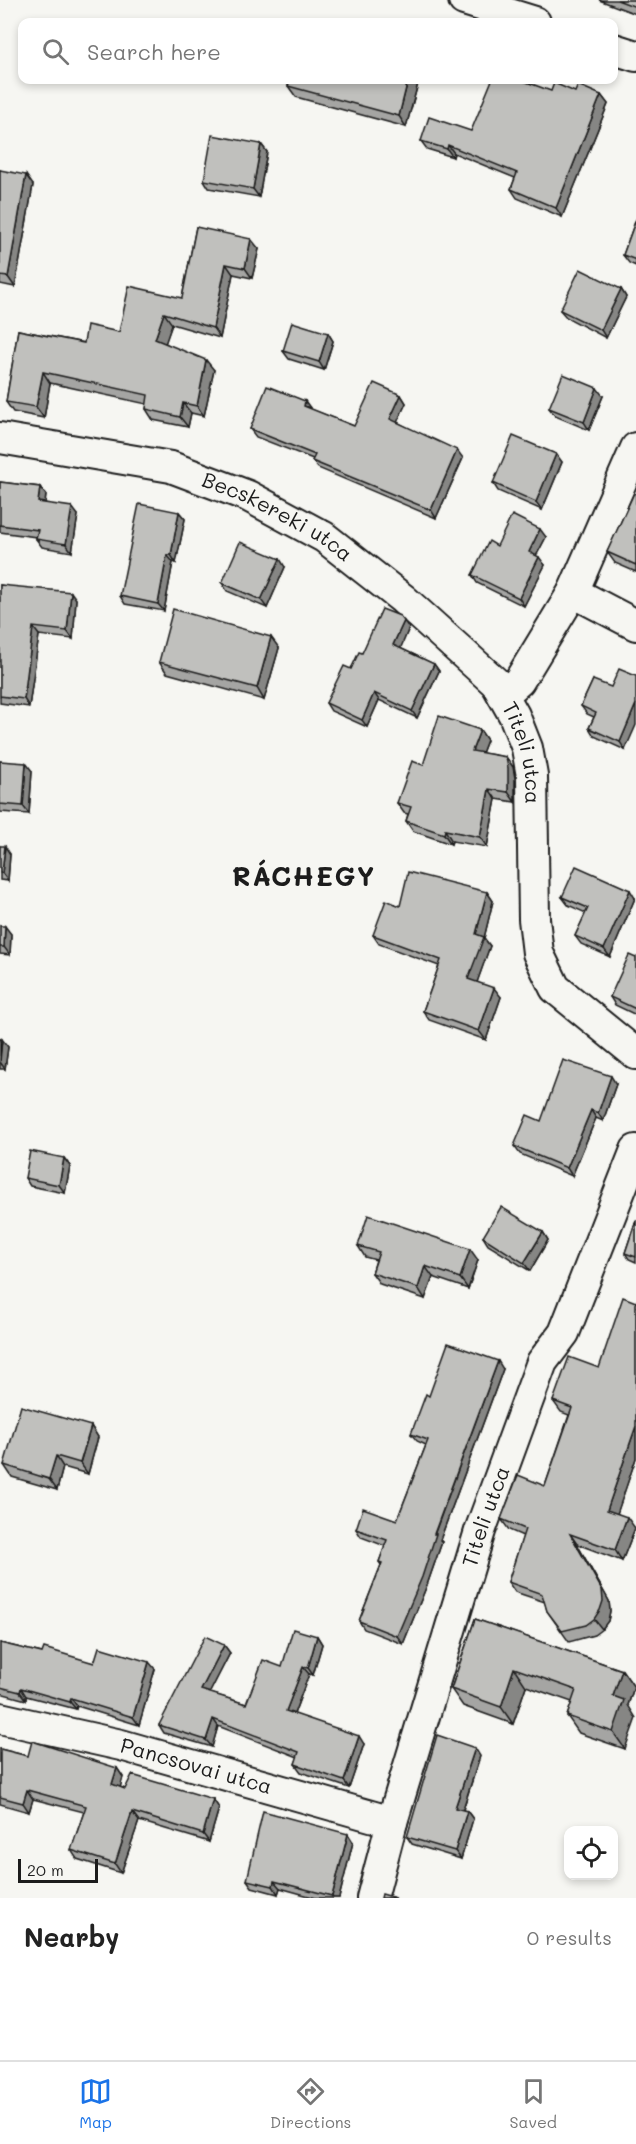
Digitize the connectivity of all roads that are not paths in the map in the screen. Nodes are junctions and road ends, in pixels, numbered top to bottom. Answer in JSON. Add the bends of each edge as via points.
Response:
{"nodes":[{"id":1,"x":464,"y":0,"type":"edge"},
{"id":2,"x":522,"y":18,"type":"edge"},
{"id":3,"x":618,"y":49,"type":"edge"},
{"id":4,"x":636,"y":56,"type":"edge"},
{"id":5,"x":0,"y":438,"type":"edge"},
{"id":6,"x":636,"y":448,"type":"edge"},
{"id":7,"x":573,"y":592,"type":"junction"},
{"id":8,"x":636,"y":625,"type":"edge"},
{"id":9,"x":503,"y":695,"type":"junction"},
{"id":10,"x":636,"y":1054,"type":"edge"},
{"id":11,"x":636,"y":1150,"type":"edge"},
{"id":12,"x":0,"y":1718,"type":"edge"},
{"id":13,"x":392,"y":1822,"type":"junction"},
{"id":14,"x":372,"y":1898,"type":"edge"}],
"edges":[{"from":1,"to":2,"type":"street"},
{"from":3,"to":4,"type":"street"},
{"from":5,"to":9,"type":"street","name":"Becskereki utca","via":[[171,467],[248,496],[324,537],[403,600],[496,683]]},
{"from":6,"to":7,"type":"street","name":"Titeli utca"},
{"from":7,"to":8,"type":"street"},
{"from":7,"to":9,"type":"street","name":"Titeli utca","via":[[519,681]]},
{"from":9,"to":10,"type":"street","name":"Titeli utca","via":[[527,748],[532,776],[538,953],[555,988]]},
{"from":11,"to":13,"type":"street","name":"Titeli utca","via":[[564,1332],[542,1362],[480,1531]]},
{"from":12,"to":13,"type":"street","name":"Pancsovai utca","via":[[121,1745]]},
{"from":13,"to":14,"type":"street","name":"Titeli utca"}]}
